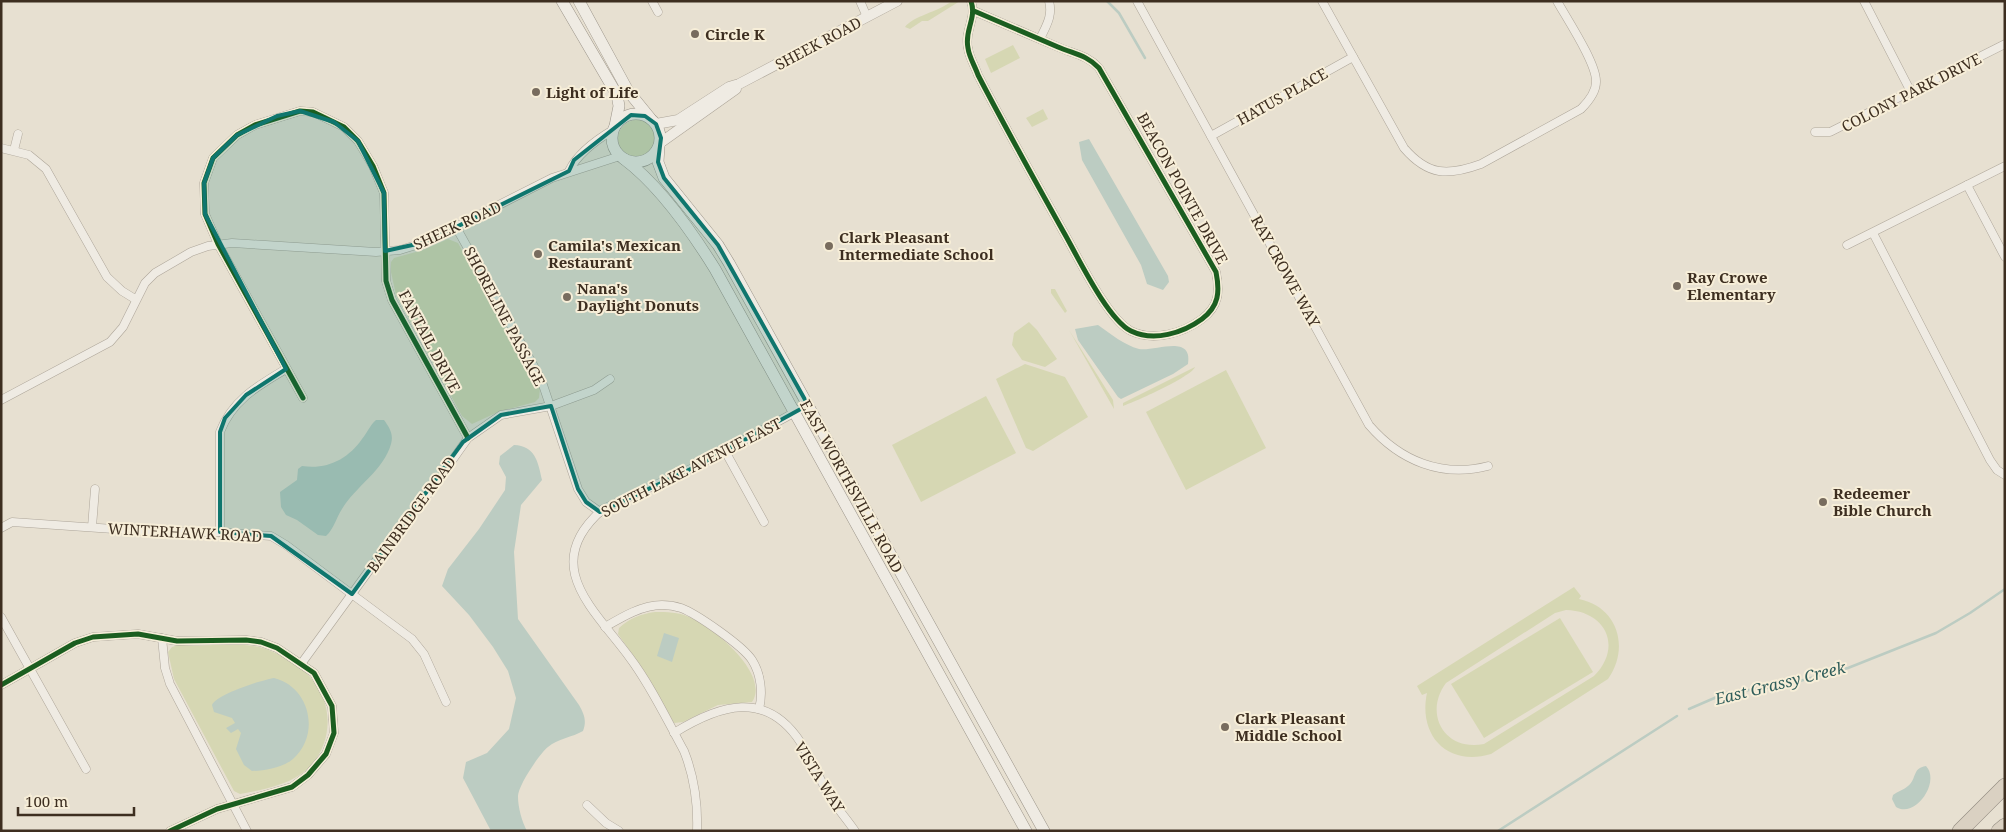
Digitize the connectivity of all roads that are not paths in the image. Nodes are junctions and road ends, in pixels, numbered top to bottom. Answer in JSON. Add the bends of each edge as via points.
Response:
{"nodes":[{"id":1,"x":562,"y":1,"type":"edge"},
{"id":2,"x":579,"y":1,"type":"edge"},
{"id":3,"x":652,"y":1,"type":"edge"},
{"id":4,"x":860,"y":1,"type":"edge"},
{"id":5,"x":897,"y":1,"type":"edge"},
{"id":6,"x":970,"y":1,"type":"edge"},
{"id":7,"x":1049,"y":1,"type":"edge"},
{"id":8,"x":1137,"y":1,"type":"edge"},
{"id":9,"x":1322,"y":1,"type":"edge"},
{"id":10,"x":1557,"y":1,"type":"edge"},
{"id":11,"x":1864,"y":1,"type":"edge"},
{"id":12,"x":658,"y":12,"type":"dead end"},
{"id":13,"x":974,"y":12,"type":"junction"},
{"id":14,"x":867,"y":17,"type":"junction"},
{"id":15,"x":1040,"y":39,"type":"junction"},
{"id":16,"x":2005,"y":44,"type":"edge"},
{"id":17,"x":1353,"y":57,"type":"junction"},
{"id":18,"x":739,"y":84,"type":"junction"},
{"id":19,"x":1911,"y":92,"type":"junction"},
{"id":20,"x":654,"y":122,"type":"junction"},
{"id":21,"x":614,"y":129,"type":"junction"},
{"id":22,"x":1815,"y":132,"type":"dead end"},
{"id":23,"x":18,"y":134,"type":"dead end"},
{"id":24,"x":1211,"y":136,"type":"junction"},
{"id":25,"x":660,"y":144,"type":"junction"},
{"id":26,"x":1,"y":148,"type":"edge"},
{"id":27,"x":14,"y":150,"type":"junction"},
{"id":28,"x":622,"y":158,"type":"junction"},
{"id":29,"x":2005,"y":166,"type":"edge"},
{"id":30,"x":569,"y":171,"type":"junction"},
{"id":31,"x":1967,"y":185,"type":"junction"},
{"id":32,"x":456,"y":227,"type":"junction"},
{"id":33,"x":1873,"y":233,"type":"junction"},
{"id":34,"x":218,"y":244,"type":"junction"},
{"id":35,"x":1847,"y":246,"type":"dead end"},
{"id":36,"x":385,"y":251,"type":"junction"},
{"id":37,"x":2005,"y":257,"type":"edge"},
{"id":38,"x":135,"y":299,"type":"junction"},
{"id":39,"x":286,"y":369,"type":"junction"},
{"id":40,"x":610,"y":379,"type":"dead end"},
{"id":41,"x":303,"y":398,"type":"dead end"},
{"id":42,"x":1,"y":400,"type":"edge"},
{"id":43,"x":551,"y":406,"type":"junction"},
{"id":44,"x":808,"y":406,"type":"junction"},
{"id":45,"x":794,"y":413,"type":"junction"},
{"id":46,"x":468,"y":438,"type":"junction"},
{"id":47,"x":725,"y":450,"type":"junction"},
{"id":48,"x":1488,"y":466,"type":"dead end"},
{"id":49,"x":2005,"y":475,"type":"edge"},
{"id":50,"x":96,"y":489,"type":"dead end"},
{"id":51,"x":600,"y":512,"type":"junction"},
{"id":52,"x":764,"y":522,"type":"dead end"},
{"id":53,"x":92,"y":527,"type":"junction"},
{"id":54,"x":1,"y":528,"type":"edge"},
{"id":55,"x":220,"y":532,"type":"junction"},
{"id":56,"x":352,"y":594,"type":"junction"},
{"id":57,"x":1,"y":617,"type":"edge"},
{"id":58,"x":605,"y":627,"type":"junction"},
{"id":59,"x":162,"y":638,"type":"junction"},
{"id":60,"x":301,"y":664,"type":"junction"},
{"id":61,"x":30,"y":668,"type":"junction"},
{"id":62,"x":1,"y":685,"type":"edge"},
{"id":63,"x":446,"y":702,"type":"dead end"},
{"id":64,"x":759,"y":709,"type":"junction"},
{"id":65,"x":674,"y":733,"type":"junction"},
{"id":66,"x":86,"y":769,"type":"dead end"},
{"id":67,"x":2005,"y":786,"type":"edge"},
{"id":68,"x":234,"y":805,"type":"junction"},
{"id":69,"x":587,"y":805,"type":"dead end"},
{"id":70,"x":2005,"y":826,"type":"edge"},
{"id":71,"x":170,"y":831,"type":"edge"},
{"id":72,"x":246,"y":831,"type":"edge"},
{"id":73,"x":619,"y":831,"type":"edge"},
{"id":74,"x":697,"y":831,"type":"edge"},
{"id":75,"x":855,"y":831,"type":"edge"},
{"id":76,"x":1026,"y":831,"type":"edge"},
{"id":77,"x":1044,"y":831,"type":"edge"},
{"id":78,"x":1960,"y":831,"type":"edge"},
{"id":79,"x":1999,"y":831,"type":"edge"}],
"edges":[{"from":1,"to":21,"type":"main road","via":[[617,96],[619,106]]},
{"from":2,"to":20,"type":"main road","via":[[628,91]]},
{"from":3,"to":12,"type":"street"},
{"from":4,"to":14,"type":"street"},
{"from":5,"to":14,"type":"street","name":"SHEEK ROAD"},
{"from":6,"to":13,"type":"street"},
{"from":7,"to":15,"type":"street","via":[[1052,10]]},
{"from":8,"to":24,"type":"street","name":"RAY CROWE WAY"},
{"from":9,"to":17,"type":"street"},
{"from":10,"to":17,"type":"street","via":[[1592,66],[1596,82],[1592,97],[1581,109],[1465,170],[1440,171],[1417,163],[1404,148]]},
{"from":11,"to":19,"type":"street"},
{"from":13,"to":15,"type":"street","name":"BEACON POINTE DRIVE"},
{"from":13,"to":15,"type":"street","name":"BEACON POINTE DRIVE","via":[[968,48],[978,75],[1105,303],[1118,321],[1131,331],[1166,335],[1184,329],[1216,306],[1220,289],[1216,272],[1100,68],[1082,55]]},
{"from":14,"to":18,"type":"street","name":"SHEEK ROAD"},
{"from":16,"to":19,"type":"street","name":"COLONY PARK DRIVE"},
{"from":17,"to":24,"type":"street","name":"HATUS PLACE"},
{"from":18,"to":20,"type":"street","name":"SHEEK ROAD","via":[[678,120]]},
{"from":18,"to":25,"type":"street","name":"SHEEK ROAD","via":[[732,93]]},
{"from":19,"to":22,"type":"street","name":"COLONY PARK DRIVE","via":[[1830,132]]},
{"from":20,"to":21,"type":"main road","via":[[645,116],[630,114]]},
{"from":20,"to":25,"type":"main road"},
{"from":21,"to":28,"type":"main road","via":[[612,142]]},
{"from":21,"to":30,"type":"street","name":"SHEEK ROAD","via":[[574,160]]},
{"from":23,"to":27,"type":"street"},
{"from":24,"to":48,"type":"street","name":"RAY CROWE WAY","via":[[1369,425],[1399,452],[1418,463],[1457,470]]},
{"from":25,"to":28,"type":"main road","via":[[651,158],[645,161],[638,163]]},
{"from":25,"to":44,"type":"main road","name":"EAST WORTHSVILLE ROAD","via":[[658,162],[664,178],[718,245]]},
{"from":26,"to":27,"type":"street"},
{"from":27,"to":38,"type":"street","via":[[29,155],[46,169],[107,277]]},
{"from":28,"to":30,"type":"street","name":"SHEEK ROAD"},
{"from":28,"to":45,"type":"main road","name":"EAST WORTHSVILLE ROAD","via":[[642,174],[703,249]]},
{"from":29,"to":31,"type":"street"},
{"from":30,"to":32,"type":"street","name":"SHEEK ROAD"},
{"from":31,"to":33,"type":"street"},
{"from":31,"to":37,"type":"street"},
{"from":32,"to":36,"type":"street","name":"SHEEK ROAD","via":[[426,242]]},
{"from":32,"to":43,"type":"street","name":"SHORELINE PASSAGE","via":[[541,380]]},
{"from":33,"to":35,"type":"street"},
{"from":33,"to":49,"type":"street","via":[[1990,460]]},
{"from":34,"to":36,"type":"street","name":"SHEEK ROAD"},
{"from":34,"to":36,"type":"street","via":[[205,214],[204,199],[204,183],[213,158],[237,135],[255,125],[300,111],[312,112],[344,127],[358,141],[384,193]]},
{"from":34,"to":38,"type":"street","name":"SHEEK ROAD","via":[[166,264],[145,282]]},
{"from":34,"to":39,"type":"street"},
{"from":36,"to":46,"type":"street","name":"FANTAIL DRIVE","via":[[386,281],[392,300]]},
{"from":38,"to":42,"type":"street","name":"SHEEK ROAD","via":[[123,327],[110,342]]},
{"from":39,"to":41,"type":"street"},
{"from":39,"to":55,"type":"street","via":[[246,395],[225,418],[220,432]]},
{"from":40,"to":43,"type":"street","name":"BAINBRIDGE ROAD","via":[[594,390]]},
{"from":43,"to":46,"type":"street","name":"BAINBRIDGE ROAD","via":[[500,415]]},
{"from":43,"to":51,"type":"street","name":"SHORELINE PASSAGE","via":[[578,489],[586,502]]},
{"from":44,"to":45,"type":"street","name":"SOUTH LAKE AVENUE EAST"},
{"from":44,"to":77,"type":"main road","name":"EAST WORTHSVILLE ROAD"},
{"from":45,"to":47,"type":"street","name":"SOUTH LAKE AVENUE EAST"},
{"from":45,"to":76,"type":"main road","name":"EAST WORTHSVILLE ROAD"},
{"from":46,"to":56,"type":"street","name":"BAINBRIDGE ROAD"},
{"from":47,"to":51,"type":"street","name":"SOUTH LAKE AVENUE EAST"},
{"from":47,"to":52,"type":"street"},
{"from":50,"to":53,"type":"street"},
{"from":51,"to":58,"type":"street","name":"SOUTH LAKE AVENUE EAST","via":[[581,536],[574,552],[574,570],[584,598]]},
{"from":53,"to":54,"type":"street","name":"WINTERHAWK ROAD","via":[[12,522]]},
{"from":53,"to":55,"type":"street","name":"WINTERHAWK ROAD"},
{"from":55,"to":56,"type":"street","name":"WINTERHAWK ROAD","via":[[271,536]]},
{"from":56,"to":60,"type":"street","name":"BAINBRIDGE ROAD"},
{"from":56,"to":63,"type":"street","name":"WINTERHAWK ROAD","via":[[412,639],[424,654]]},
{"from":57,"to":61,"type":"street"},
{"from":58,"to":64,"type":"street","via":[[646,607],[681,608],[743,650],[752,661],[761,687]]},
{"from":58,"to":65,"type":"street","name":"SOUTH LAKE AVENUE EAST","via":[[631,658]]},
{"from":59,"to":60,"type":"street","via":[[261,642]]},
{"from":59,"to":61,"type":"street","via":[[138,634],[93,637]]},
{"from":59,"to":68,"type":"street","via":[[170,684]]},
{"from":60,"to":68,"type":"street","via":[[314,673],[332,706],[334,733],[326,754],[308,775],[292,787]]},
{"from":61,"to":62,"type":"street"},
{"from":61,"to":66,"type":"street"},
{"from":64,"to":65,"type":"street","via":[[741,707],[711,712]]},
{"from":64,"to":75,"type":"street","name":"VISTA WAY","via":[[786,726],[795,736]]},
{"from":65,"to":74,"type":"street","name":"SOUTH LAKE AVENUE EAST","via":[[690,766],[696,797]]},
{"from":67,"to":78,"type":"highway"},
{"from":68,"to":71,"type":"street","via":[[216,809]]},
{"from":68,"to":72,"type":"street"},
{"from":69,"to":73,"type":"street"},
{"from":70,"to":79,"type":"highway"}]}
